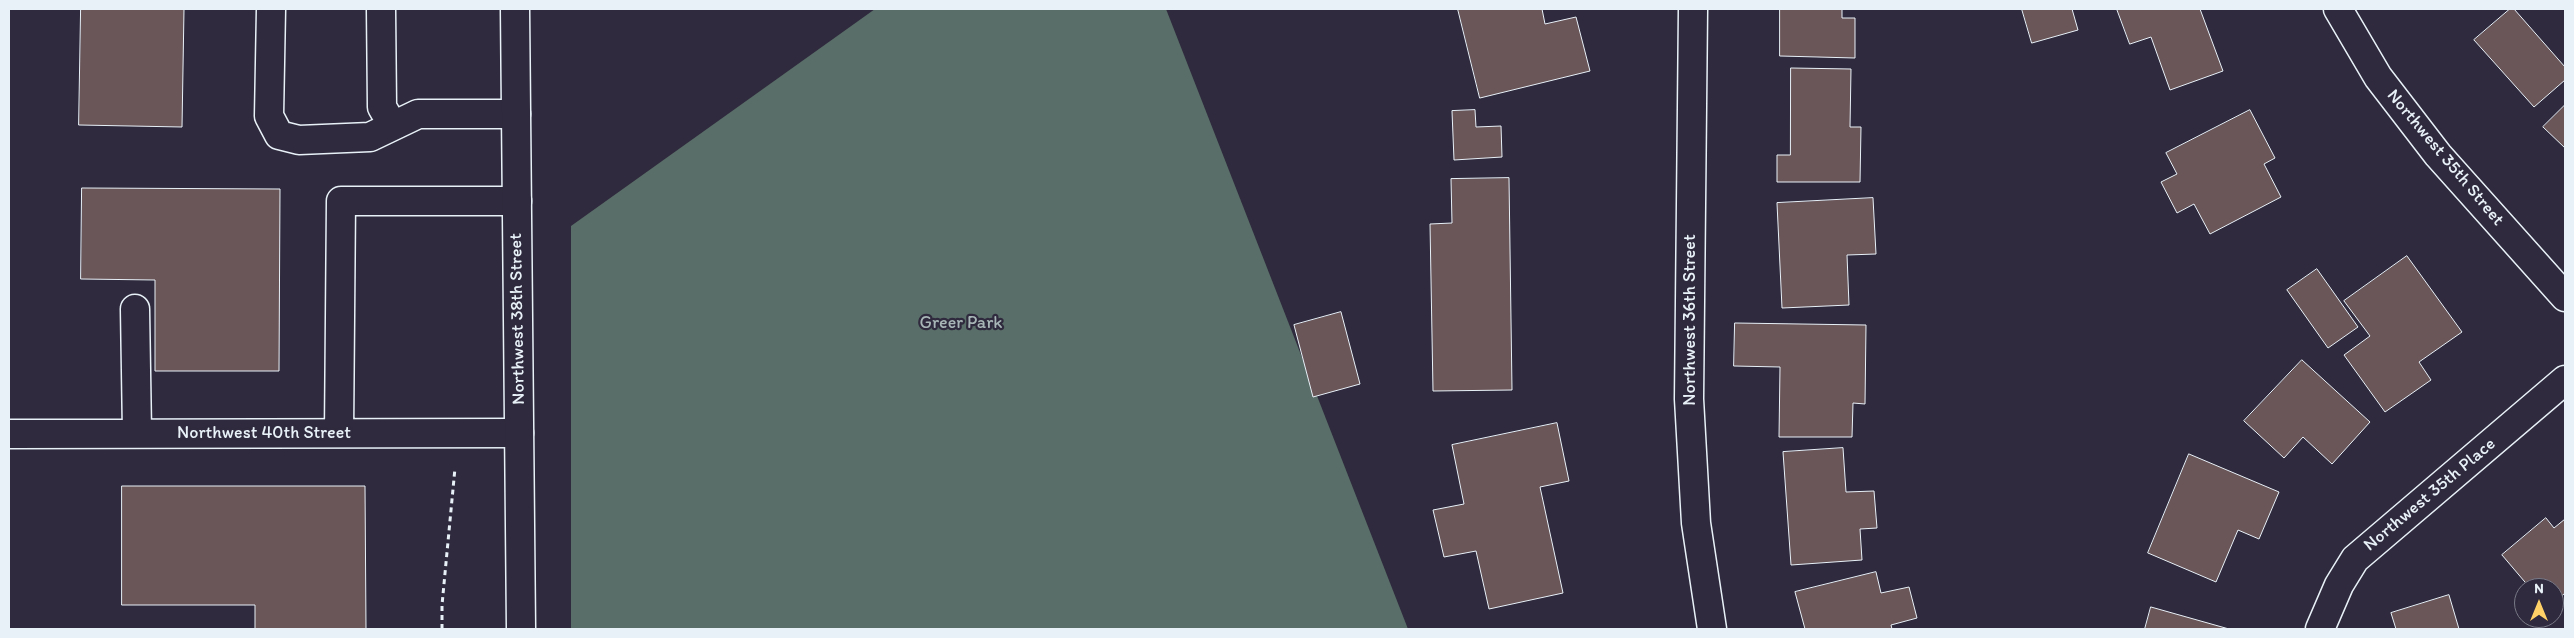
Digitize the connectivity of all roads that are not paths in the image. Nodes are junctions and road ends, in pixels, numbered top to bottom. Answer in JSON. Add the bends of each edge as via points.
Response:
{"nodes":[{"id":1,"x":271,"y":9,"type":"edge"},
{"id":2,"x":381,"y":9,"type":"edge"},
{"id":3,"x":515,"y":9,"type":"edge"},
{"id":4,"x":1693,"y":9,"type":"edge"},
{"id":5,"x":2338,"y":9,"type":"edge"},
{"id":6,"x":516,"y":114,"type":"junction"},
{"id":7,"x":393,"y":126,"type":"junction"},
{"id":8,"x":517,"y":201,"type":"junction"},
{"id":9,"x":2565,"y":297,"type":"edge"},
{"id":10,"x":135,"y":309,"type":"dead end"},
{"id":11,"x":2565,"y":380,"type":"edge"},
{"id":12,"x":137,"y":433,"type":"junction"},
{"id":13,"x":339,"y":433,"type":"junction"},
{"id":14,"x":519,"y":433,"type":"junction"},
{"id":15,"x":9,"y":434,"type":"edge"},
{"id":16,"x":522,"y":629,"type":"edge"},
{"id":17,"x":1712,"y":629,"type":"edge"},
{"id":18,"x":2320,"y":629,"type":"edge"}],
"edges":[{"from":1,"to":7,"type":"street","via":[[270,116],[279,135],[299,140],[370,137]]},
{"from":2,"to":7,"type":"street","via":[[382,107]]},
{"from":3,"to":6,"type":"street","name":"Northwest 38th Street"},
{"from":4,"to":17,"type":"street","name":"Northwest 36th Street","via":[[1689,399],[1696,523]]},
{"from":5,"to":9,"type":"street","name":"Northwest 35th Street","via":[[2378,77],[2432,147]]},
{"from":6,"to":7,"type":"street","via":[[418,114]]},
{"from":6,"to":8,"type":"street","name":"Northwest 38th Street"},
{"from":8,"to":13,"type":"street","via":[[341,201]]},
{"from":8,"to":14,"type":"street","name":"Northwest 38th Street"},
{"from":10,"to":12,"type":"street"},
{"from":11,"to":18,"type":"street","name":"Northwest 35th Place","via":[[2355,559]]},
{"from":12,"to":13,"type":"street","name":"Northwest 40th Street"},
{"from":12,"to":15,"type":"street","name":"Northwest 40th Street"},
{"from":13,"to":14,"type":"street","name":"Northwest 40th Street"},
{"from":14,"to":16,"type":"street","name":"Northwest 38th Street"}]}
